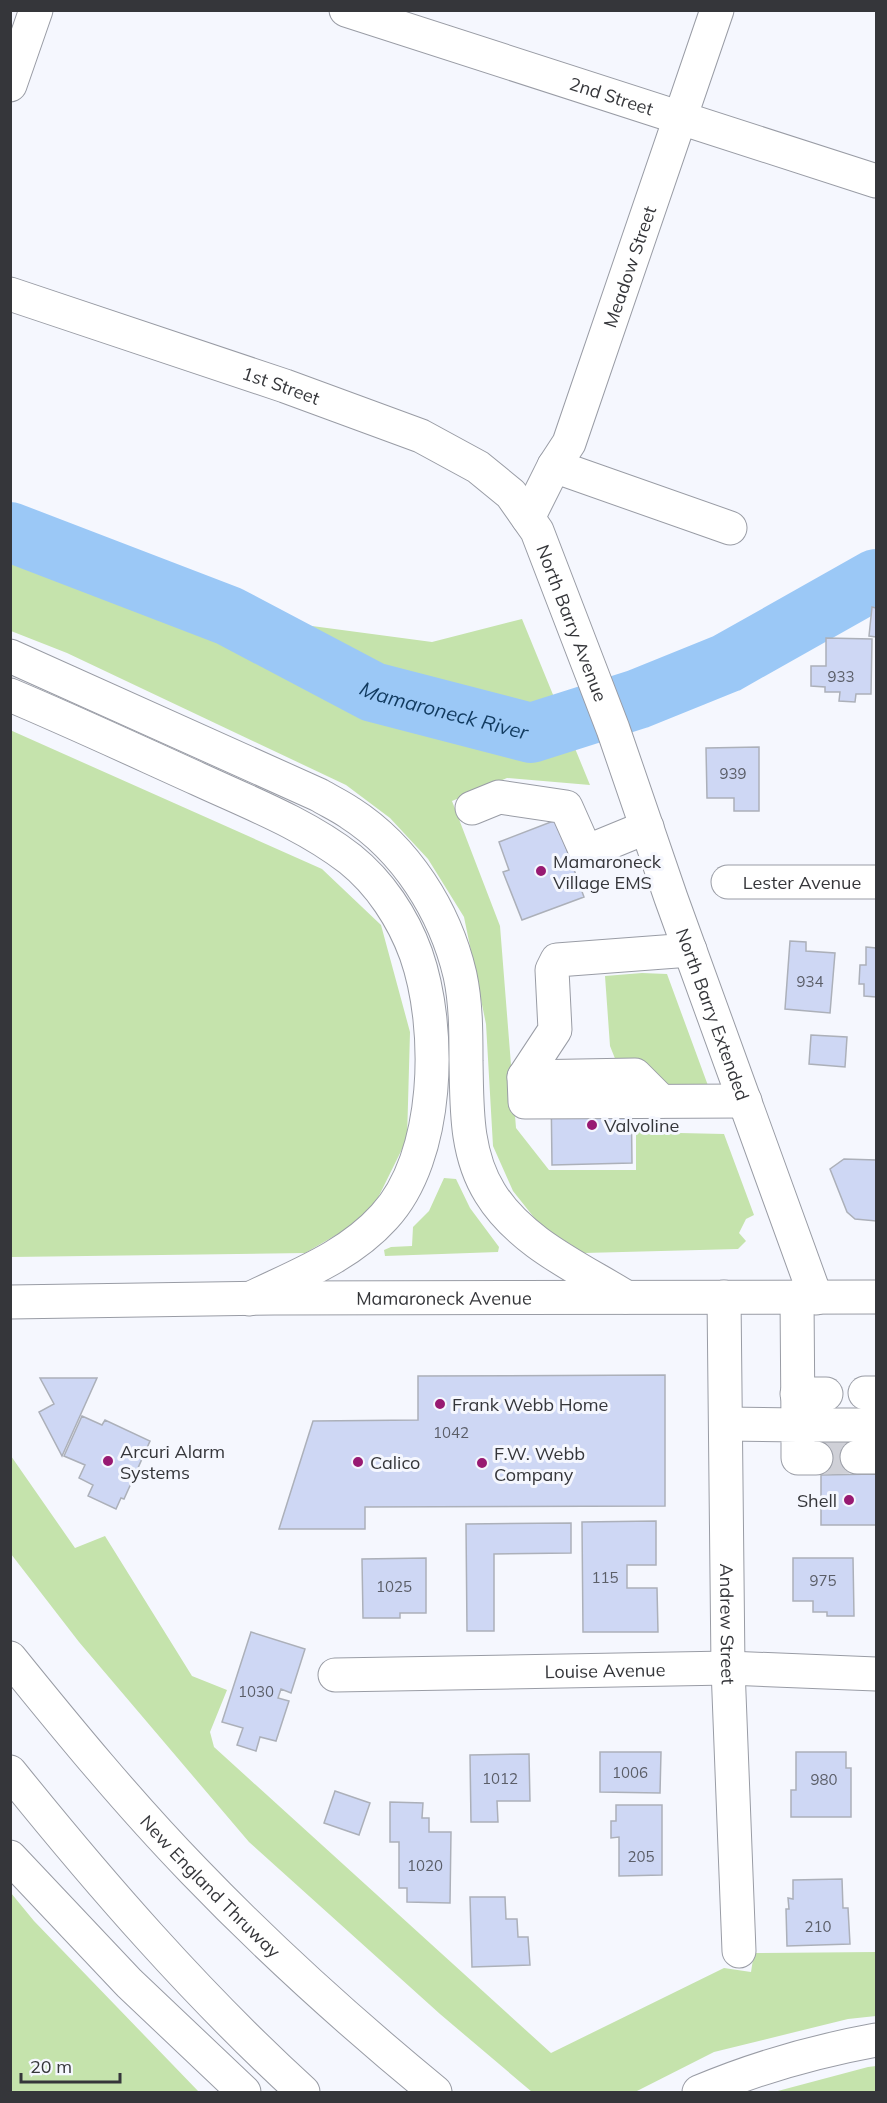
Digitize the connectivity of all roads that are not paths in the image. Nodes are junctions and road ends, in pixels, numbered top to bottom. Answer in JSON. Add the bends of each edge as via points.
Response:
{"nodes":[{"id":1,"x":36,"y":10,"type":"edge"},
{"id":2,"x":346,"y":10,"type":"edge"},
{"id":3,"x":717,"y":10,"type":"edge"},
{"id":4,"x":10,"y":85,"type":"edge"},
{"id":5,"x":680,"y":118,"type":"junction"},
{"id":6,"x":876,"y":181,"type":"edge"},
{"id":7,"x":10,"y":294,"type":"edge"},
{"id":8,"x":554,"y":466,"type":"junction"},
{"id":9,"x":528,"y":518,"type":"junction"},
{"id":10,"x":730,"y":528,"type":"dead end"},
{"id":11,"x":10,"y":656,"type":"edge"},
{"id":12,"x":10,"y":695,"type":"edge"},
{"id":13,"x":618,"y":742,"type":"joint"},
{"id":14,"x":472,"y":808,"type":"dead end"},
{"id":15,"x":647,"y":827,"type":"junction"},
{"id":16,"x":728,"y":882,"type":"dead end"},
{"id":17,"x":876,"y":882,"type":"edge"},
{"id":18,"x":690,"y":950,"type":"junction"},
{"id":19,"x":524,"y":1090,"type":"junction"},
{"id":20,"x":748,"y":1109,"type":"junction"},
{"id":21,"x":626,"y":1297,"type":"junction"},
{"id":22,"x":724,"y":1297,"type":"junction"},
{"id":23,"x":876,"y":1297,"type":"edge"},
{"id":24,"x":806,"y":1298,"type":"junction"},
{"id":25,"x":249,"y":1299,"type":"junction"},
{"id":26,"x":10,"y":1302,"type":"edge"},
{"id":27,"x":807,"y":1404,"type":"junction"},
{"id":28,"x":726,"y":1424,"type":"junction"},
{"id":29,"x":876,"y":1425,"type":"edge"},
{"id":30,"x":816,"y":1458,"type":"tunnel mouth"},
{"id":31,"x":10,"y":1658,"type":"edge"},
{"id":32,"x":729,"y":1668,"type":"junction"},
{"id":33,"x":876,"y":1674,"type":"edge"},
{"id":34,"x":335,"y":1675,"type":"dead end"},
{"id":35,"x":10,"y":1772,"type":"edge"},
{"id":36,"x":10,"y":1857,"type":"edge"},
{"id":37,"x":739,"y":1951,"type":"dead end"},
{"id":38,"x":876,"y":2040,"type":"edge"},
{"id":39,"x":244,"y":2092,"type":"edge"},
{"id":40,"x":303,"y":2092,"type":"edge"},
{"id":41,"x":435,"y":2092,"type":"edge"},
{"id":42,"x":699,"y":2092,"type":"edge"}],
"edges":[{"from":1,"to":4,"type":"main road"},
{"from":2,"to":5,"type":"main road","name":"2nd Street"},
{"from":3,"to":5,"type":"main road","name":"Meadow Street"},
{"from":5,"to":6,"type":"main road","name":"2nd Street"},
{"from":5,"to":8,"type":"main road","name":"Meadow Street","via":[[568,443]]},
{"from":7,"to":9,"type":"main road","name":"1st Street","via":[[421,436],[478,467],[511,494]]},
{"from":8,"to":9,"type":"main road","name":"Meadow Street"},
{"from":8,"to":10,"type":"main road"},
{"from":9,"to":13,"type":"main road","name":"North Barry Avenue","via":[[537,531]]},
{"from":11,"to":21,"type":"main road","via":[[319,795],[351,813],[400,856],[437,912],[460,976],[465,1009],[469,1130],[482,1178],[502,1210],[531,1238]]},
{"from":12,"to":25,"type":"main road","via":[[272,812],[329,844],[365,873],[389,902],[416,955],[428,1012],[431,1076],[424,1139],[416,1168],[384,1218],[357,1242]]},
{"from":13,"to":15,"type":"main road","name":"North Barry Extended"},
{"from":14,"to":15,"type":"main road","via":[[499,797],[566,807],[578,855]]},
{"from":15,"to":18,"type":"main road","name":"North Barry Extended"},
{"from":16,"to":17,"type":"main road","name":"Lester Avenue"},
{"from":18,"to":19,"type":"main road","via":[[557,960],[552,970],[555,1030]]},
{"from":18,"to":20,"type":"main road","name":"North Barry Extended"},
{"from":19,"to":20,"type":"main road","via":[[635,1075],[661,1101]]},
{"from":19,"to":20,"type":"main road","via":[[525,1123]]},
{"from":20,"to":24,"type":"main road","name":"North Barry Extended"},
{"from":21,"to":22,"type":"main road","name":"Mamaroneck Avenue"},
{"from":21,"to":25,"type":"main road","name":"Mamaroneck Avenue"},
{"from":22,"to":24,"type":"main road","name":"Mamaroneck Avenue"},
{"from":22,"to":28,"type":"main road","name":"Andrew Street"},
{"from":23,"to":24,"type":"main road","name":"Mamaroneck Avenue"},
{"from":24,"to":27,"type":"main road","name":"North Barry Extended"},
{"from":25,"to":26,"type":"main road","name":"Mamaroneck Avenue"},
{"from":27,"to":28,"type":"main road"},
{"from":27,"to":29,"type":"main road"},
{"from":27,"to":30,"type":"main road","name":"North Barry Extended","via":[[798,1458]]},
{"from":28,"to":32,"type":"main road","name":"Andrew Street"},
{"from":31,"to":41,"type":"main road","name":"New England Thruway","via":[[111,1781],[193,1870],[322,1995]]},
{"from":32,"to":33,"type":"main road","name":"Louise Avenue"},
{"from":32,"to":34,"type":"main road","name":"Louise Avenue"},
{"from":32,"to":37,"type":"main road","name":"Andrew Street"},
{"from":35,"to":40,"type":"main road","via":[[166,1956]]},
{"from":36,"to":39,"type":"main road","via":[[129,1983]]},
{"from":38,"to":42,"type":"main road","via":[[778,2063]]}]}
